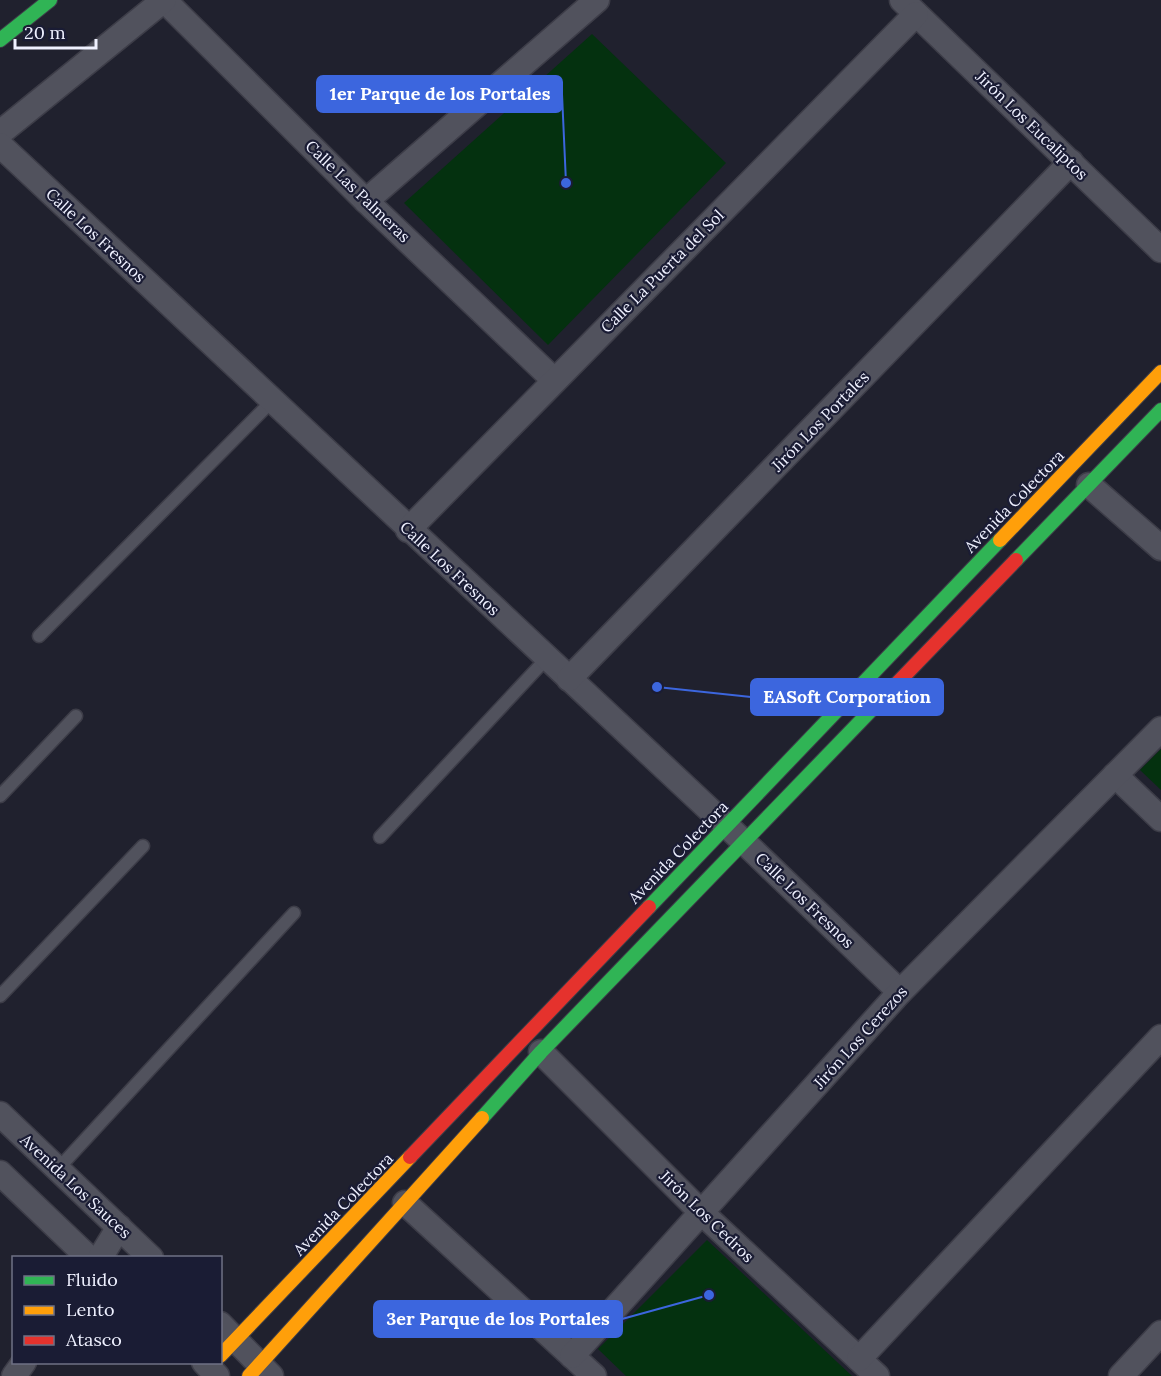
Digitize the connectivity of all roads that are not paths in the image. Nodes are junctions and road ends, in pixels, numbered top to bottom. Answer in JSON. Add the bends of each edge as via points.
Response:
{"nodes":[{"id":1,"x":50,"y":0,"type":"edge"},
{"id":2,"x":164,"y":0,"type":"edge"},
{"id":3,"x":597,"y":0,"type":"edge"},
{"id":4,"x":909,"y":7,"type":"edge"},
{"id":5,"x":0,"y":40,"type":"edge"},
{"id":6,"x":0,"y":133,"type":"edge"},
{"id":7,"x":0,"y":145,"type":"edge"},
{"id":8,"x":1071,"y":162,"type":"junction"},
{"id":9,"x":366,"y":201,"type":"junction"},
{"id":10,"x":1161,"y":250,"type":"edge"},
{"id":11,"x":1161,"y":372,"type":"edge"},
{"id":12,"x":554,"y":380,"type":"junction"},
{"id":13,"x":272,"y":401,"type":"junction"},
{"id":14,"x":1161,"y":410,"type":"edge"},
{"id":15,"x":1089,"y":485,"type":"junction"},
{"id":16,"x":408,"y":530,"type":"junction"},
{"id":17,"x":1161,"y":549,"type":"edge"},
{"id":18,"x":39,"y":636,"type":"dead end"},
{"id":19,"x":547,"y":658,"type":"junction"},
{"id":20,"x":569,"y":679,"type":"junction"},
{"id":21,"x":76,"y":716,"type":"dead end"},
{"id":22,"x":1161,"y":729,"type":"edge"},
{"id":23,"x":1115,"y":776,"type":"junction"},
{"id":24,"x":0,"y":796,"type":"edge"},
{"id":25,"x":1161,"y":819,"type":"edge"},
{"id":26,"x":725,"y":826,"type":"junction"},
{"id":27,"x":380,"y":837,"type":"dead end"},
{"id":28,"x":744,"y":842,"type":"junction"},
{"id":29,"x":143,"y":846,"type":"dead end"},
{"id":30,"x":294,"y":913,"type":"dead end"},
{"id":31,"x":900,"y":992,"type":"junction"},
{"id":32,"x":0,"y":996,"type":"edge"},
{"id":33,"x":1161,"y":1037,"type":"edge"},
{"id":34,"x":541,"y":1052,"type":"junction"},
{"id":35,"x":2,"y":1121,"type":"edge"},
{"id":36,"x":57,"y":1170,"type":"junction"},
{"id":37,"x":0,"y":1173,"type":"edge"},
{"id":38,"x":405,"y":1203,"type":"junction"},
{"id":39,"x":702,"y":1213,"type":"junction"},
{"id":40,"x":119,"y":1227,"type":"junction"},
{"id":41,"x":88,"y":1256,"type":"edge"},
{"id":42,"x":101,"y":1256,"type":"edge"},
{"id":43,"x":150,"y":1256,"type":"edge"},
{"id":44,"x":1161,"y":1333,"type":"edge"},
{"id":45,"x":222,"y":1352,"type":"edge"},
{"id":46,"x":572,"y":1356,"type":"junction"},
{"id":47,"x":859,"y":1359,"type":"junction"},
{"id":48,"x":222,"y":1360,"type":"edge"},
{"id":49,"x":260,"y":1372,"type":"edge"},
{"id":50,"x":594,"y":1376,"type":"edge"},
{"id":51,"x":877,"y":1376,"type":"edge"},
{"id":52,"x":1121,"y":1376,"type":"edge"}],
"edges":[{"from":1,"to":5,"type":"main road"},
{"from":2,"to":6,"type":"street"},
{"from":2,"to":9,"type":"street","name":"Calle Las Palmeras"},
{"from":3,"to":9,"type":"street"},
{"from":4,"to":8,"type":"street","name":"Jirón Los Eucaliptos"},
{"from":4,"to":12,"type":"street","name":"Calle La Puerta del Sol"},
{"from":7,"to":13,"type":"street","name":"Calle Los Fresnos"},
{"from":8,"to":10,"type":"street","name":"Jirón Los Eucaliptos"},
{"from":8,"to":20,"type":"street","name":"Jirón Los Portales"},
{"from":9,"to":12,"type":"street","name":"Calle Las Palmeras"},
{"from":11,"to":26,"type":"main road","name":"Avenida Colectora"},
{"from":12,"to":16,"type":"street","name":"Calle La Puerta del Sol"},
{"from":13,"to":16,"type":"street","name":"Calle Los Fresnos"},
{"from":13,"to":18,"type":"lane"},
{"from":14,"to":15,"type":"main road"},
{"from":15,"to":17,"type":"street"},
{"from":15,"to":28,"type":"main road"},
{"from":16,"to":19,"type":"street","name":"Calle Los Fresnos"},
{"from":19,"to":20,"type":"street","name":"Calle Los Fresnos"},
{"from":19,"to":27,"type":"lane"},
{"from":20,"to":26,"type":"street","name":"Calle Los Fresnos"},
{"from":21,"to":24,"type":"lane"},
{"from":22,"to":23,"type":"street","name":"Jirón Los Cerezos"},
{"from":23,"to":25,"type":"street"},
{"from":23,"to":31,"type":"street","name":"Jirón Los Cerezos"},
{"from":26,"to":28,"type":"street","name":"Calle Los Fresnos"},
{"from":26,"to":45,"type":"main road","name":"Avenida Colectora"},
{"from":28,"to":31,"type":"street","name":"Calle Los Fresnos"},
{"from":28,"to":34,"type":"main road"},
{"from":29,"to":32,"type":"lane"},
{"from":30,"to":36,"type":"lane"},
{"from":31,"to":39,"type":"street","name":"Jirón Los Cerezos"},
{"from":33,"to":47,"type":"street"},
{"from":34,"to":38,"type":"main road"},
{"from":34,"to":39,"type":"street","name":"Jirón Los Cedros"},
{"from":35,"to":36,"type":"street","name":"Avenida Los Sauces"},
{"from":36,"to":40,"type":"street","name":"Avenida Los Sauces"},
{"from":37,"to":41,"type":"street"},
{"from":38,"to":46,"type":"street"},
{"from":38,"to":49,"type":"main road"},
{"from":39,"to":46,"type":"street","name":"Jirón Los Cerezos"},
{"from":39,"to":47,"type":"street","name":"Jirón Los Cedros"},
{"from":40,"to":42,"type":"street"},
{"from":40,"to":43,"type":"street","name":"Avenida Los Sauces"},
{"from":44,"to":52,"type":"street"},
{"from":46,"to":50,"type":"street"},
{"from":47,"to":51,"type":"street","name":"Jirón Los Cedros"},
{"from":48,"to":49,"type":"street"}]}
